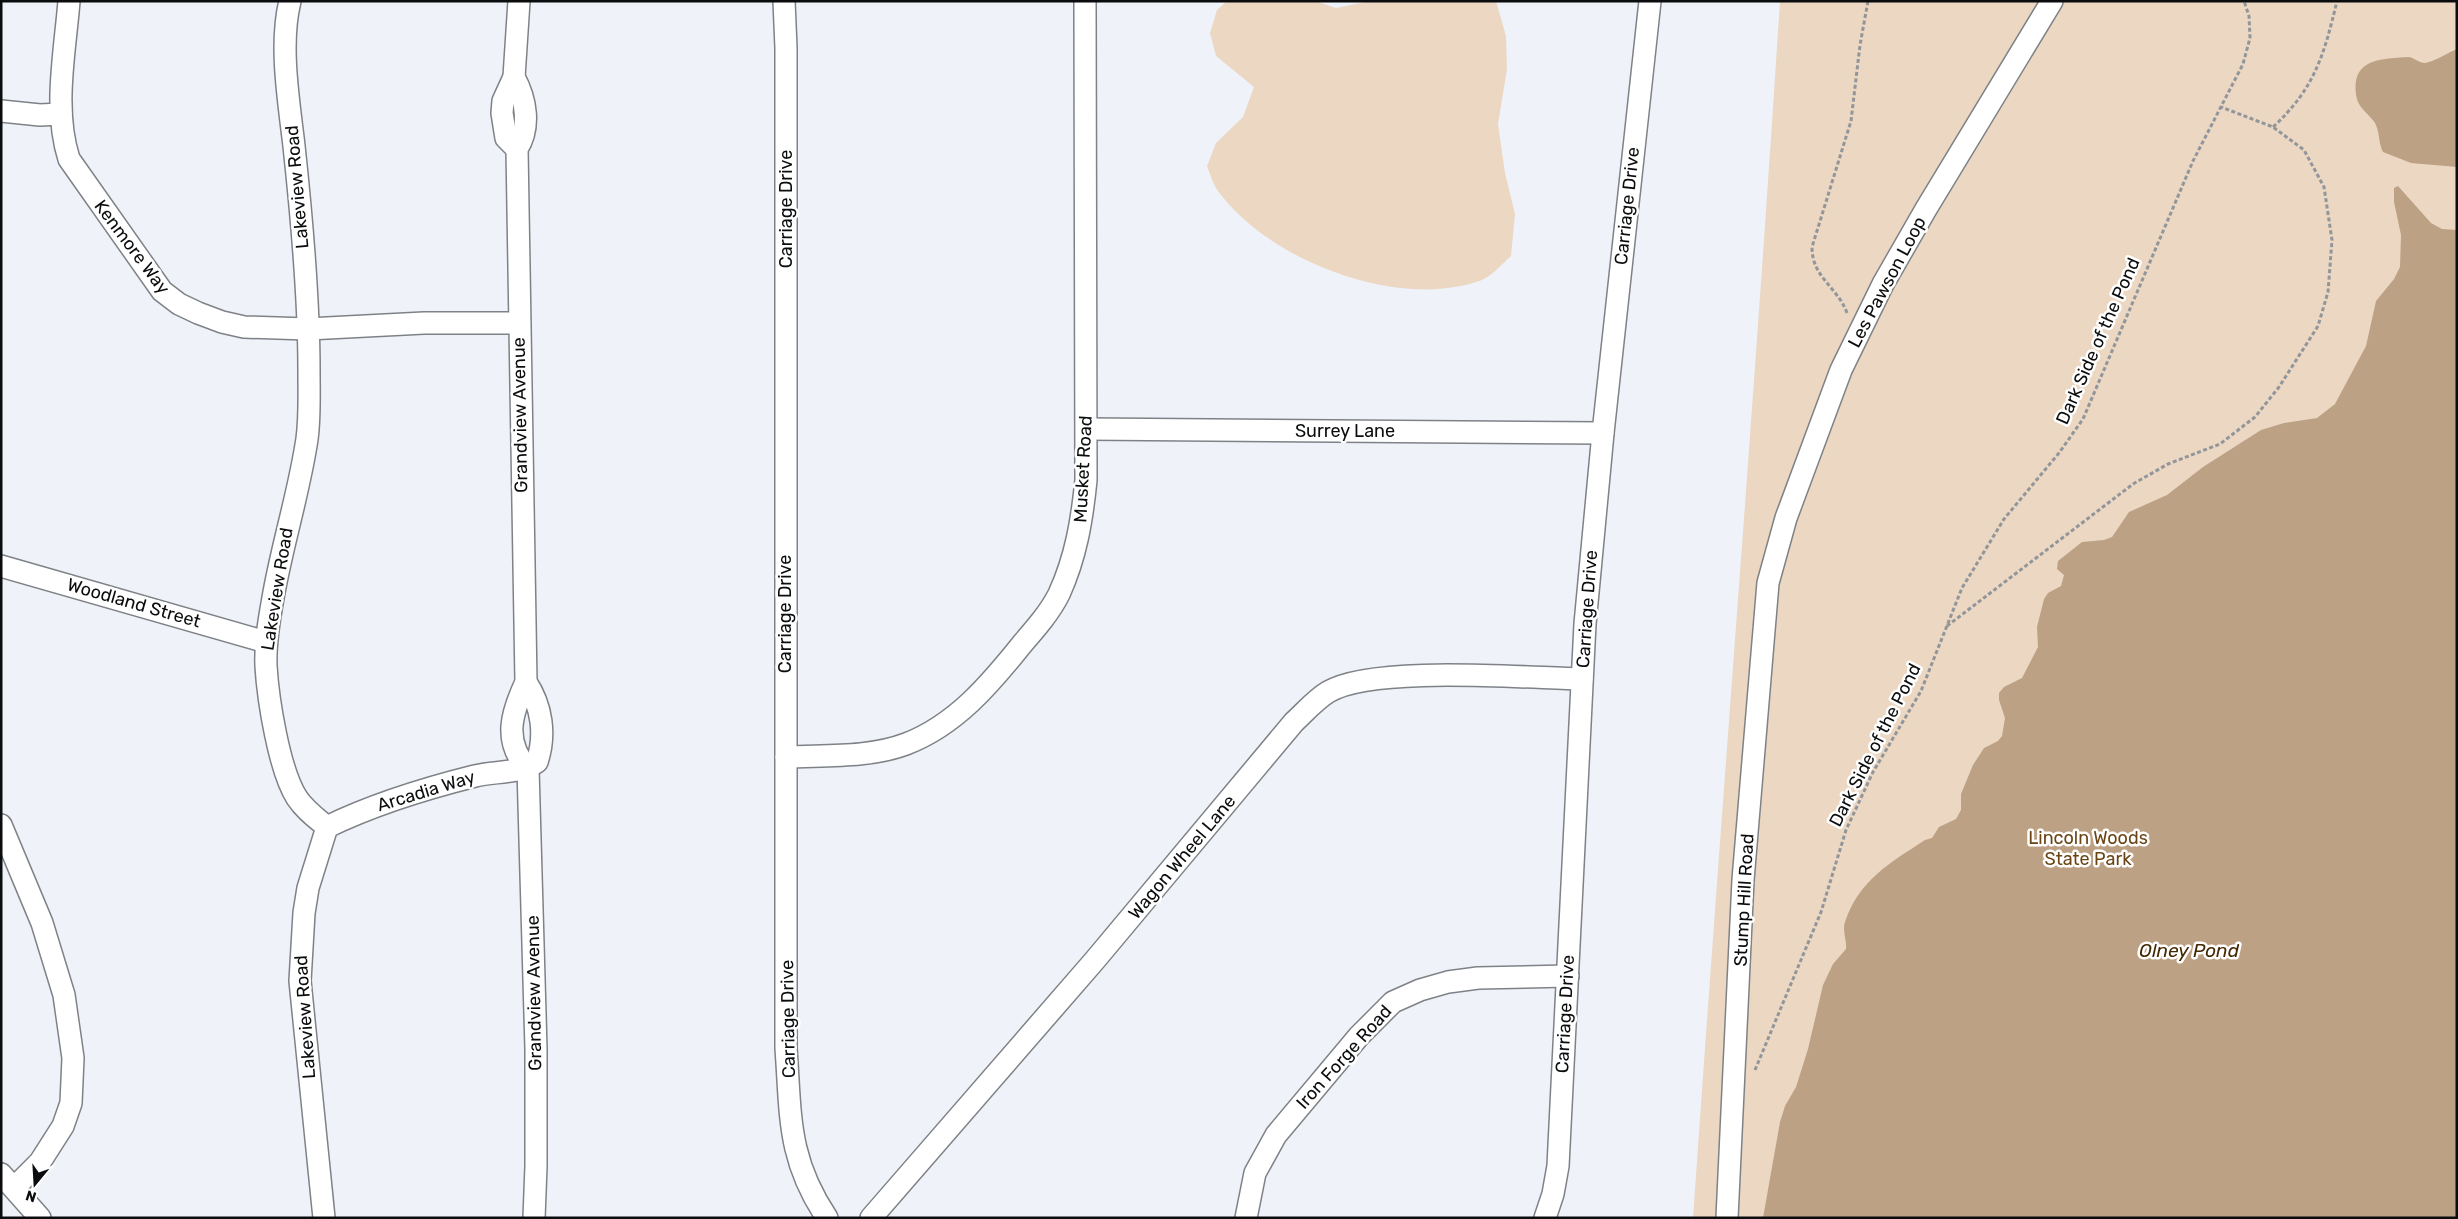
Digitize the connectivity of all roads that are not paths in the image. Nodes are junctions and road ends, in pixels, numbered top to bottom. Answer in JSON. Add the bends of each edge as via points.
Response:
{"nodes":[{"id":1,"x":69,"y":1,"type":"edge"},
{"id":2,"x":290,"y":1,"type":"edge"},
{"id":3,"x":519,"y":1,"type":"edge"},
{"id":4,"x":784,"y":1,"type":"edge"},
{"id":5,"x":1084,"y":1,"type":"edge"},
{"id":6,"x":1650,"y":1,"type":"edge"},
{"id":7,"x":2052,"y":1,"type":"edge"},
{"id":8,"x":1,"y":111,"type":"edge"},
{"id":9,"x":61,"y":114,"type":"junction"},
{"id":10,"x":518,"y":323,"type":"junction"},
{"id":11,"x":308,"y":329,"type":"junction"},
{"id":12,"x":1087,"y":429,"type":"junction"},
{"id":13,"x":1603,"y":433,"type":"junction"},
{"id":14,"x":1,"y":566,"type":"edge"},
{"id":15,"x":1768,"y":584,"type":"joint"},
{"id":16,"x":266,"y":642,"type":"junction"},
{"id":17,"x":1582,"y":679,"type":"junction"},
{"id":18,"x":526,"y":682,"type":"junction"},
{"id":19,"x":786,"y":757,"type":"junction"},
{"id":20,"x":528,"y":768,"type":"junction"},
{"id":21,"x":1,"y":825,"type":"edge"},
{"id":22,"x":327,"y":827,"type":"junction"},
{"id":23,"x":1568,"y":976,"type":"junction"},
{"id":24,"x":8,"y":1181,"type":"edge"},
{"id":25,"x":40,"y":1218,"type":"edge"},
{"id":26,"x":324,"y":1218,"type":"edge"},
{"id":27,"x":534,"y":1218,"type":"edge"},
{"id":28,"x":827,"y":1218,"type":"edge"},
{"id":29,"x":871,"y":1218,"type":"edge"},
{"id":30,"x":1246,"y":1218,"type":"edge"},
{"id":31,"x":1545,"y":1218,"type":"edge"},
{"id":32,"x":1728,"y":1218,"type":"edge"}],
"edges":[{"from":1,"to":9,"type":"street","name":"Kenmore Way"},
{"from":2,"to":11,"type":"street","name":"Lakeview Road","via":[[286,38],[287,82],[300,199]]},
{"from":3,"to":10,"type":"street","name":"Grandview Avenue","via":[[514,77],[523,96],[525,116],[523,140],[517,149]]},
{"from":4,"to":19,"type":"street","name":"Carriage Drive"},
{"from":5,"to":12,"type":"street","name":"Musket Road"},
{"from":6,"to":13,"type":"street","name":"Carriage Drive"},
{"from":7,"to":15,"type":"street","name":"Les Pawson Loop","via":[[1926,209],[1857,337],[1810,450],[1786,518]]},
{"from":8,"to":9,"type":"street"},
{"from":9,"to":11,"type":"street","name":"Kenmore Way","via":[[69,159],[162,291],[179,304],[222,322],[244,327]]},
{"from":10,"to":11,"type":"street","name":"Kenmore Way","via":[[424,323]]},
{"from":10,"to":18,"type":"street","name":"Grandview Avenue"},
{"from":11,"to":16,"type":"street","name":"Lakeview Road","via":[[307,439],[281,555]]},
{"from":12,"to":13,"type":"street","name":"Surrey Lane"},
{"from":12,"to":19,"type":"street","name":"Musket Road","via":[[1086,480],[1078,542],[1058,595],[1043,619],[969,705],[936,729],[907,744],[886,750]]},
{"from":13,"to":17,"type":"street","name":"Carriage Drive"},
{"from":14,"to":16,"type":"street","name":"Woodland Street"},
{"from":15,"to":32,"type":"street","name":"Stump Hill Road","via":[[1743,880]]},
{"from":16,"to":22,"type":"street","name":"Lakeview Road","via":[[266,667],[286,776],[304,808]]},
{"from":17,"to":23,"type":"street","name":"Carriage Drive"},
{"from":17,"to":29,"type":"street","name":"Wagon Wheel Lane","via":[[1398,676],[1328,691],[1294,722],[1095,960]]},
{"from":18,"to":20,"type":"street","name":"Grandview Avenue","via":[[516,704],[512,728],[515,752]]},
{"from":18,"to":20,"type":"street","name":"Grandview Avenue","via":[[539,706],[542,734],[537,762]]},
{"from":19,"to":28,"type":"street","name":"Carriage Drive","via":[[789,1107],[792,1139],[800,1168],[810,1193]]},
{"from":20,"to":22,"type":"street","name":"Arcadia Way","via":[[493,771],[422,790]]},
{"from":20,"to":27,"type":"street","name":"Grandview Avenue","via":[[536,1049]]},
{"from":21,"to":24,"type":"street","via":[[42,923],[64,995],[73,1058],[71,1103],[62,1126],[40,1162]]},
{"from":22,"to":26,"type":"street","name":"Lakeview Road","via":[[308,888],[300,981]]},
{"from":23,"to":30,"type":"street","name":"Iron Forge Road","via":[[1448,982],[1394,1002],[1354,1042],[1276,1135],[1255,1173]]},
{"from":23,"to":31,"type":"street","name":"Carriage Drive","via":[[1558,1166],[1554,1194]]},
{"from":24,"to":25,"type":"street"}]}
